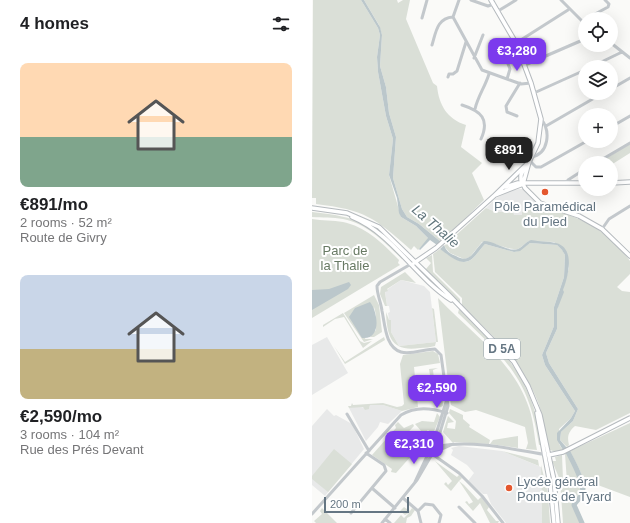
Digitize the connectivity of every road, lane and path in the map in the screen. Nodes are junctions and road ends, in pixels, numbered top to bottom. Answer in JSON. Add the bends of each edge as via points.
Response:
{"nodes":[{"id":1,"x":428,"y":0,"type":"edge"},
{"id":2,"x":459,"y":0,"type":"edge"},
{"id":3,"x":471,"y":0,"type":"edge"},
{"id":4,"x":516,"y":0,"type":"edge"},
{"id":5,"x":561,"y":0,"type":"edge"},
{"id":6,"x":605,"y":0,"type":"edge"},
{"id":7,"x":492,"y":2,"type":"edge"},
{"id":8,"x":568,"y":10,"type":"junction"},
{"id":9,"x":498,"y":11,"type":"junction"},
{"id":10,"x":601,"y":12,"type":"edge"},
{"id":11,"x":453,"y":17,"type":"junction"},
{"id":12,"x":578,"y":17,"type":"edge"},
{"id":13,"x":422,"y":18,"type":"dead end"},
{"id":14,"x":483,"y":35,"type":"dead end"},
{"id":15,"x":466,"y":42,"type":"junction"},
{"id":16,"x":578,"y":42,"type":"edge"},
{"id":17,"x":516,"y":43,"type":"junction"},
{"id":18,"x":432,"y":45,"type":"dead end"},
{"id":19,"x":618,"y":49,"type":"edge"},
{"id":20,"x":622,"y":52,"type":"junction"},
{"id":21,"x":630,"y":53,"type":"edge"},
{"id":22,"x":626,"y":55,"type":"junction"},
{"id":23,"x":474,"y":58,"type":"junction"},
{"id":24,"x":630,"y":58,"type":"edge"},
{"id":25,"x":605,"y":60,"type":"edge"},
{"id":26,"x":508,"y":64,"type":"dead end"},
{"id":27,"x":524,"y":65,"type":"junction"},
{"id":28,"x":578,"y":73,"type":"edge"},
{"id":29,"x":489,"y":74,"type":"junction"},
{"id":30,"x":448,"y":78,"type":"dead end"},
{"id":31,"x":630,"y":78,"type":"edge"},
{"id":32,"x":507,"y":79,"type":"junction"},
{"id":33,"x":520,"y":83,"type":"junction"},
{"id":34,"x":531,"y":83,"type":"junction"},
{"id":35,"x":618,"y":85,"type":"edge"},
{"id":36,"x":534,"y":93,"type":"junction"},
{"id":37,"x":591,"y":100,"type":"edge"},
{"id":38,"x":462,"y":105,"type":"dead end"},
{"id":39,"x":475,"y":109,"type":"junction"},
{"id":40,"x":517,"y":116,"type":"dead end"},
{"id":41,"x":630,"y":116,"type":"edge"},
{"id":42,"x":541,"y":119,"type":"junction"},
{"id":43,"x":618,"y":123,"type":"edge"},
{"id":44,"x":546,"y":126,"type":"junction"},
{"id":45,"x":481,"y":139,"type":"dead end"},
{"id":46,"x":630,"y":143,"type":"edge"},
{"id":47,"x":578,"y":146,"type":"edge"},
{"id":48,"x":608,"y":156,"type":"edge"},
{"id":49,"x":529,"y":161,"type":"junction"},
{"id":50,"x":578,"y":174,"type":"edge"},
{"id":51,"x":618,"y":182,"type":"edge"},
{"id":52,"x":630,"y":182,"type":"edge"},
{"id":53,"x":566,"y":183,"type":"junction"},
{"id":54,"x":578,"y":183,"type":"edge"},
{"id":55,"x":523,"y":184,"type":"junction"},
{"id":56,"x":504,"y":187,"type":"junction"},
{"id":57,"x":495,"y":195,"type":"junction"},
{"id":58,"x":630,"y":206,"type":"edge"},
{"id":59,"x":312,"y":208,"type":"edge"},
{"id":60,"x":602,"y":229,"type":"junction"},
{"id":61,"x":630,"y":256,"type":"edge"},
{"id":62,"x":413,"y":263,"type":"junction"},
{"id":63,"x":446,"y":413,"type":"junction"},
{"id":64,"x":347,"y":414,"type":"dead end"},
{"id":65,"x":630,"y":418,"type":"edge"},
{"id":66,"x":438,"y":447,"type":"junction"},
{"id":67,"x":368,"y":452,"type":"junction"},
{"id":68,"x":547,"y":455,"type":"junction"},
{"id":69,"x":432,"y":456,"type":"junction"},
{"id":70,"x":373,"y":489,"type":"junction"},
{"id":71,"x":403,"y":498,"type":"junction"},
{"id":72,"x":459,"y":507,"type":"dead end"},
{"id":73,"x":394,"y":508,"type":"junction"},
{"id":74,"x":418,"y":511,"type":"junction"},
{"id":75,"x":351,"y":513,"type":"dead end"},
{"id":76,"x":312,"y":514,"type":"edge"},
{"id":77,"x":385,"y":519,"type":"junction"},
{"id":78,"x":382,"y":523,"type":"edge"},
{"id":79,"x":390,"y":523,"type":"edge"},
{"id":80,"x":421,"y":523,"type":"edge"},
{"id":81,"x":439,"y":523,"type":"edge"},
{"id":82,"x":474,"y":523,"type":"edge"},
{"id":83,"x":503,"y":523,"type":"edge"},
{"id":84,"x":554,"y":523,"type":"edge"},
{"id":85,"x":558,"y":523,"type":"edge"}],
"edges":[{"from":1,"to":13,"type":"street"},
{"from":2,"to":11,"type":"street"},
{"from":3,"to":7,"type":"street","via":[[488,6]]},
{"from":4,"to":9,"type":"street"},
{"from":5,"to":8,"type":"street"},
{"from":6,"to":10,"type":"street","via":[[608,8]]},
{"from":7,"to":9,"type":"main road"},
{"from":8,"to":12,"type":"street"},
{"from":8,"to":17,"type":"street"},
{"from":9,"to":17,"type":"main road"},
{"from":11,"to":15,"type":"street"},
{"from":11,"to":18,"type":"street","via":[[441,21]]},
{"from":14,"to":23,"type":"street"},
{"from":15,"to":23,"type":"street"},
{"from":15,"to":30,"type":"street","via":[[457,71],[449,74]]},
{"from":16,"to":27,"type":"street"},
{"from":17,"to":27,"type":"main road"},
{"from":19,"to":20,"type":"street"},
{"from":20,"to":22,"type":"street"},
{"from":20,"to":25,"type":"street"},
{"from":21,"to":22,"type":"street"},
{"from":22,"to":24,"type":"street"},
{"from":23,"to":29,"type":"street","via":[[480,68]]},
{"from":26,"to":32,"type":"street","via":[[510,69]]},
{"from":27,"to":34,"type":"main road"},
{"from":28,"to":36,"type":"street"},
{"from":29,"to":32,"type":"street"},
{"from":29,"to":39,"type":"street","via":[[485,87],[479,93]]},
{"from":31,"to":35,"type":"street"},
{"from":32,"to":33,"type":"street"},
{"from":33,"to":34,"type":"street"},
{"from":33,"to":40,"type":"street","via":[[506,106],[507,112]]},
{"from":34,"to":36,"type":"main road"},
{"from":36,"to":42,"type":"main road"},
{"from":37,"to":44,"type":"street"},
{"from":38,"to":39,"type":"street"},
{"from":39,"to":45,"type":"street","via":[[484,122],[485,128]]},
{"from":41,"to":43,"type":"street"},
{"from":42,"to":44,"type":"street"},
{"from":42,"to":49,"type":"main road","via":[[540,134]]},
{"from":44,"to":49,"type":"street","via":[[545,146],[538,156]]},
{"from":46,"to":48,"type":"street"},
{"from":47,"to":49,"type":"street","via":[[541,168]]},
{"from":49,"to":55,"type":"main road"},
{"from":49,"to":56,"type":"main road"},
{"from":50,"to":53,"type":"street"},
{"from":51,"to":52,"type":"main road"},
{"from":53,"to":54,"type":"main road"},
{"from":53,"to":55,"type":"main road"},
{"from":55,"to":56,"type":"main road"},
{"from":55,"to":57,"type":"main road"},
{"from":55,"to":60,"type":"main road","via":[[545,206],[570,212]]},
{"from":56,"to":57,"type":"main road"},
{"from":57,"to":62,"type":"main road","via":[[451,235]]},
{"from":58,"to":60,"type":"street","via":[[609,219]]},
{"from":59,"to":62,"type":"main road","number":"D 5A","via":[[351,216],[368,224]]},
{"from":60,"to":61,"type":"main road"},
{"from":62,"to":63,"type":"street","via":[[377,286],[386,334],[394,347],[402,352],[434,349],[440,353],[448,406]]},
{"from":62,"to":68,"type":"main road","number":"D 5A","via":[[432,285],[455,303],[514,362],[540,414]]},
{"from":63,"to":66,"type":"street"},
{"from":63,"to":67,"type":"street","via":[[423,408],[404,413]]},
{"from":64,"to":67,"type":"street"},
{"from":65,"to":68,"type":"main road","via":[[563,452]]},
{"from":66,"to":68,"type":"street","via":[[457,443]]},
{"from":66,"to":69,"type":"street"},
{"from":66,"to":69,"type":"street"},
{"from":67,"to":70,"type":"street","via":[[384,465],[386,471]]},
{"from":67,"to":76,"type":"street"},
{"from":68,"to":84,"type":"main road"},
{"from":68,"to":85,"type":"main road","via":[[554,480]]},
{"from":69,"to":71,"type":"street"},
{"from":69,"to":83,"type":"street","via":[[459,473],[482,496]]},
{"from":70,"to":73,"type":"street"},
{"from":70,"to":75,"type":"street"},
{"from":71,"to":73,"type":"street"},
{"from":71,"to":74,"type":"street"},
{"from":72,"to":82,"type":"street"},
{"from":73,"to":77,"type":"street"},
{"from":74,"to":80,"type":"street"},
{"from":74,"to":81,"type":"street","via":[[425,504],[430,504],[441,515]]},
{"from":77,"to":78,"type":"street"},
{"from":77,"to":79,"type":"street"}]}
